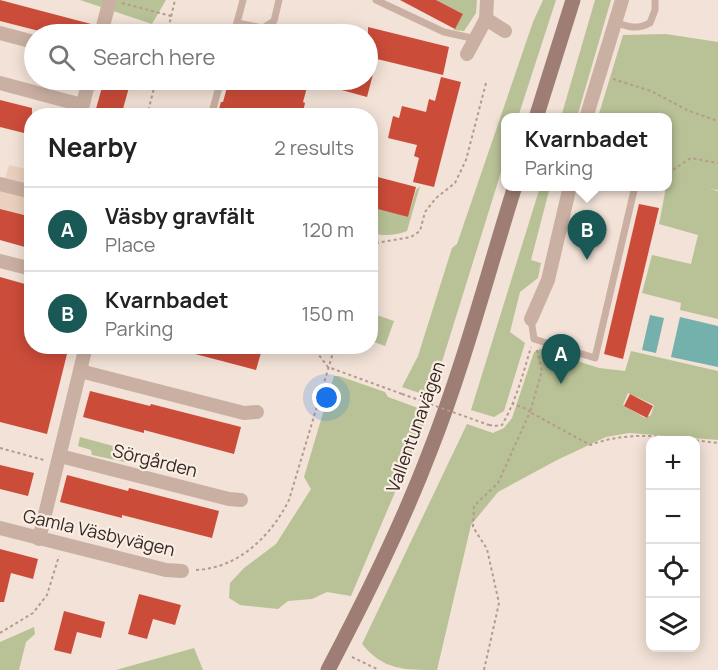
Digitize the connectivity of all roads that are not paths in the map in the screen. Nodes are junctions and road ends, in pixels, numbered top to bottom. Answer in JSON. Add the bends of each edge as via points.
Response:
{"nodes":[{"id":1,"x":243,"y":0,"type":"edge"},
{"id":2,"x":279,"y":0,"type":"edge"},
{"id":3,"x":376,"y":0,"type":"edge"},
{"id":4,"x":487,"y":0,"type":"edge"},
{"id":5,"x":573,"y":0,"type":"edge"},
{"id":6,"x":622,"y":0,"type":"edge"},
{"id":7,"x":655,"y":0,"type":"edge"},
{"id":8,"x":109,"y":3,"type":"road end"},
{"id":9,"x":486,"y":19,"type":"junction"},
{"id":10,"x":614,"y":22,"type":"junction"},
{"id":11,"x":237,"y":23,"type":"joint"},
{"id":12,"x":104,"y":24,"type":"edge"},
{"id":13,"x":242,"y":24,"type":"edge"},
{"id":14,"x":269,"y":24,"type":"edge"},
{"id":15,"x":504,"y":31,"type":"dead end"},
{"id":16,"x":0,"y":33,"type":"edge"},
{"id":17,"x":24,"y":39,"type":"edge"},
{"id":18,"x":476,"y":39,"type":"junction"},
{"id":19,"x":467,"y":54,"type":"dead end"},
{"id":20,"x":0,"y":83,"type":"edge"},
{"id":21,"x":86,"y":90,"type":"edge"},
{"id":22,"x":218,"y":90,"type":"edge"},
{"id":23,"x":75,"y":108,"type":"edge"},
{"id":24,"x":82,"y":108,"type":"edge"},
{"id":25,"x":213,"y":108,"type":"edge"},
{"id":26,"x":537,"y":113,"type":"edge"},
{"id":27,"x":587,"y":113,"type":"edge"},
{"id":28,"x":0,"y":184,"type":"edge"},
{"id":29,"x":24,"y":190,"type":"edge"},
{"id":30,"x":513,"y":191,"type":"edge"},
{"id":31,"x":569,"y":191,"type":"edge"},
{"id":32,"x":634,"y":191,"type":"edge"},
{"id":33,"x":0,"y":261,"type":"edge"},
{"id":34,"x":24,"y":267,"type":"edge"},
{"id":35,"x":531,"y":319,"type":"joint"},
{"id":36,"x":84,"y":354,"type":"edge"},
{"id":37,"x":80,"y":371,"type":"junction"},
{"id":38,"x":257,"y":412,"type":"dead end"},
{"id":39,"x":59,"y":460,"type":"junction"},
{"id":40,"x":241,"y":500,"type":"dead end"},
{"id":41,"x":0,"y":528,"type":"edge"},
{"id":42,"x":39,"y":538,"type":"junction"},
{"id":43,"x":182,"y":571,"type":"road end"},
{"id":44,"x":328,"y":670,"type":"edge"}],
"edges":[{"from":1,"to":11,"type":"lane"},
{"from":2,"to":14,"type":"lane","via":[[274,21]]},
{"from":3,"to":18,"type":"lane","via":[[444,32]]},
{"from":4,"to":9,"type":"street"},
{"from":5,"to":26,"type":"main road"},
{"from":6,"to":10,"type":"street"},
{"from":7,"to":10,"type":"lane","via":[[650,23],[641,28]]},
{"from":8,"to":12,"type":"street"},
{"from":9,"to":15,"type":"street"},
{"from":9,"to":18,"type":"street"},
{"from":10,"to":27,"type":"street"},
{"from":11,"to":13,"type":"lane"},
{"from":16,"to":17,"type":"street"},
{"from":18,"to":19,"type":"street"},
{"from":20,"to":23,"type":"street"},
{"from":21,"to":24,"type":"street"},
{"from":22,"to":25,"type":"lane"},
{"from":28,"to":29,"type":"street"},
{"from":30,"to":44,"type":"main road","name":"Vallentunavägen","via":[[431,451],[391,546]]},
{"from":31,"to":35,"type":"street","via":[[548,280]]},
{"from":32,"to":35,"type":"lane","via":[[595,358],[534,339]]},
{"from":33,"to":34,"type":"street"},
{"from":36,"to":37,"type":"street"},
{"from":37,"to":38,"type":"street","via":[[244,413]]},
{"from":37,"to":39,"type":"street"},
{"from":39,"to":40,"type":"street","name":"Sörgården"},
{"from":39,"to":42,"type":"street"},
{"from":41,"to":42,"type":"street","name":"Gamla Väsbyvägen"},
{"from":42,"to":43,"type":"street","name":"Gamla Väsbyvägen"}]}
